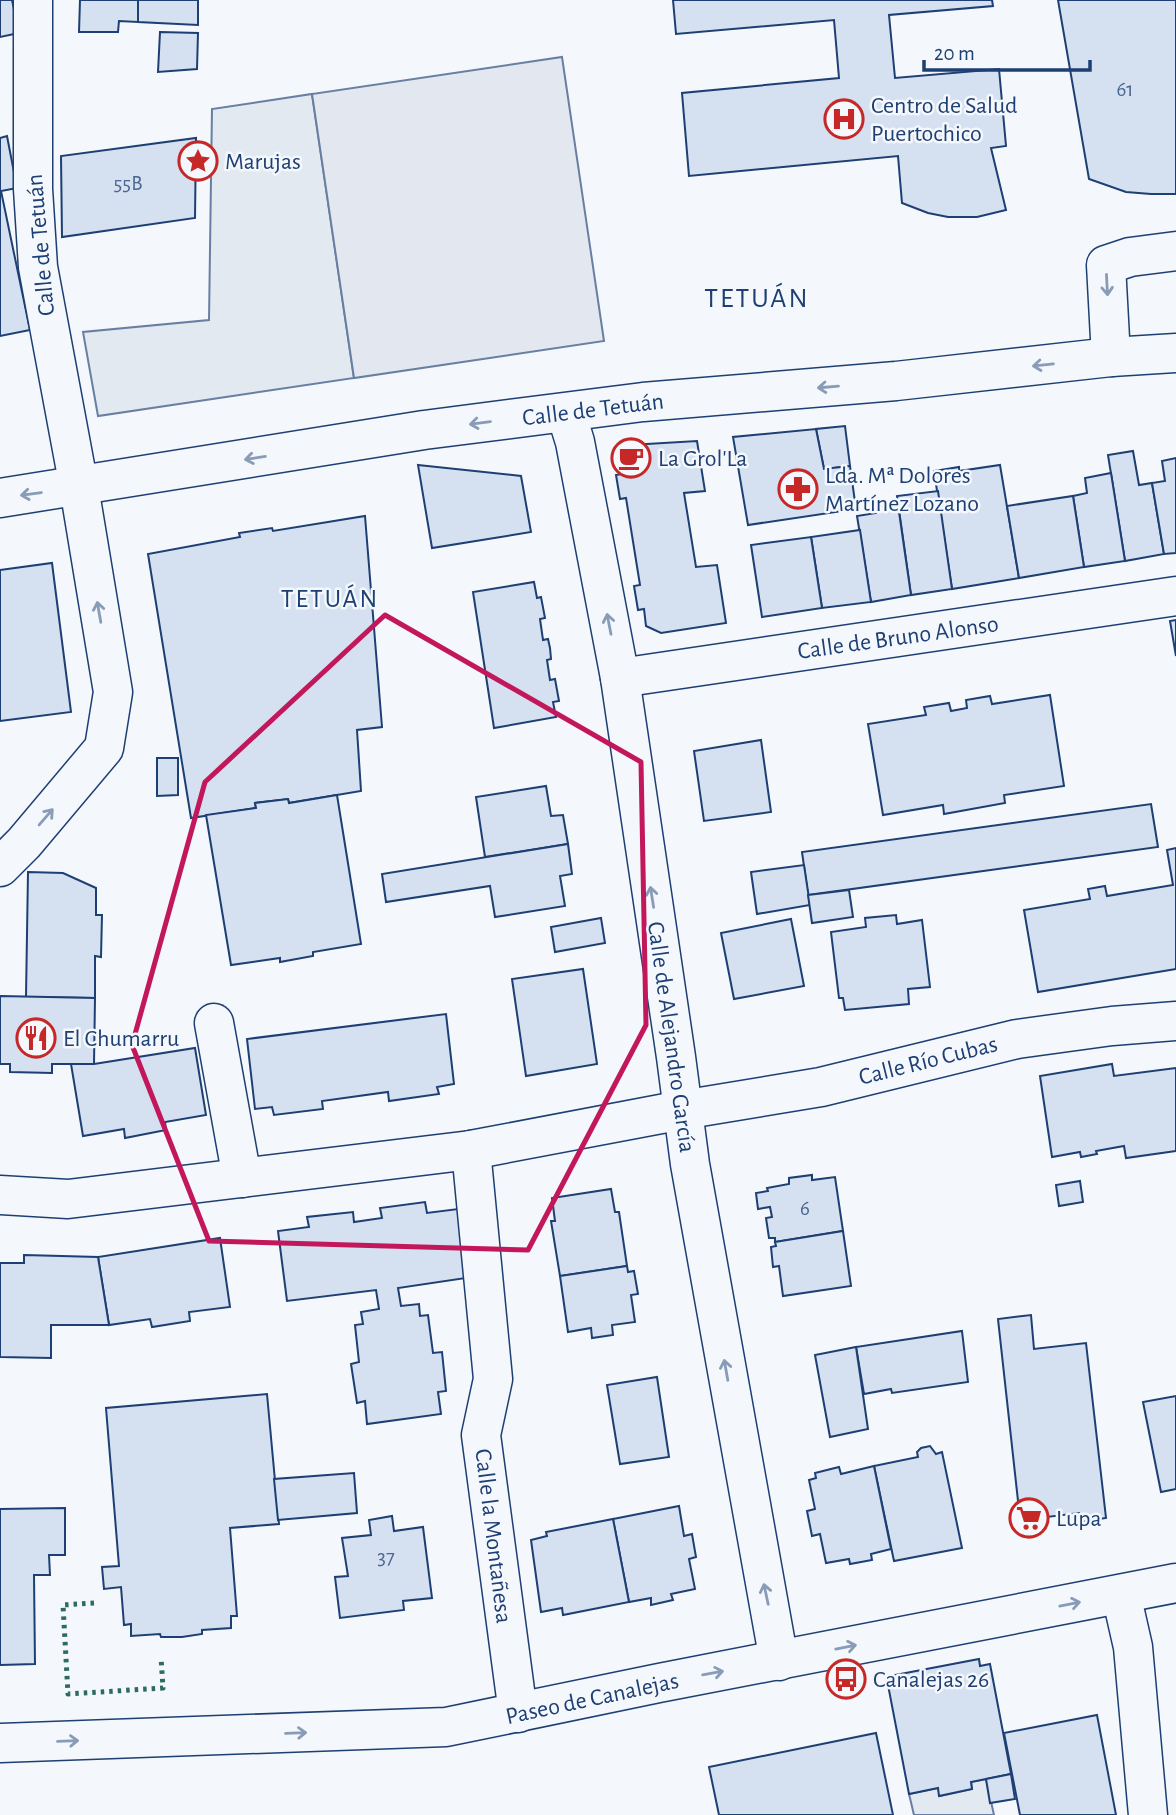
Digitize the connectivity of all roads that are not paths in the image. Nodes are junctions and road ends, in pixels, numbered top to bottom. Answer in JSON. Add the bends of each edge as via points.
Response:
{"nodes":[{"id":1,"x":33,"y":0,"type":"edge"},
{"id":2,"x":1176,"y":251,"type":"edge"},
{"id":3,"x":1176,"y":353,"type":"edge"},
{"id":4,"x":1111,"y":357,"type":"junction"},
{"id":5,"x":566,"y":413,"type":"junction"},
{"id":6,"x":79,"y":487,"type":"junction"},
{"id":7,"x":0,"y":498,"type":"edge"},
{"id":8,"x":1176,"y":596,"type":"edge"},
{"id":9,"x":620,"y":678,"type":"junction"},
{"id":10,"x":0,"y":867,"type":"edge"},
{"id":11,"x":1176,"y":1021,"type":"edge"},
{"id":12,"x":214,"y":1023,"type":"dead end"},
{"id":13,"x":682,"y":1110,"type":"junction"},
{"id":14,"x":471,"y":1150,"type":"junction"},
{"id":15,"x":242,"y":1178,"type":"junction"},
{"id":16,"x":0,"y":1195,"type":"edge"},
{"id":17,"x":1176,"y":1583,"type":"edge"},
{"id":18,"x":1121,"y":1594,"type":"junction"},
{"id":19,"x":779,"y":1661,"type":"junction"},
{"id":20,"x":518,"y":1713,"type":"junction"},
{"id":21,"x":0,"y":1743,"type":"edge"},
{"id":22,"x":1148,"y":1815,"type":"edge"}],
"edges":[{"from":1,"to":6,"type":"street","name":"Calle de Tetuán","via":[[33,189],[38,267]]},
{"from":2,"to":4,"type":"street","one_way":true,"via":[[1106,265]]},
{"from":3,"to":4,"type":"street","name":"Calle de Tetuán"},
{"from":4,"to":5,"type":"street","name":"Calle de Tetuán","one_way":true},
{"from":5,"to":6,"type":"street","name":"Calle de Tetuán","one_way":true,"via":[[424,429]]},
{"from":9,"to":5,"type":"street","name":"Calle de Alejandro García","one_way":true},
{"from":6,"to":7,"type":"street","name":"Calle de Tetuán","one_way":true},
{"from":10,"to":6,"type":"street","one_way":true,"via":[[104,748],[113,692]]},
{"from":8,"to":9,"type":"street","name":"Calle de Bruno Alonso"},
{"from":13,"to":9,"type":"street","name":"Calle de Alejandro García","one_way":true},
{"from":11,"to":13,"type":"street","name":"Calle Río Cubas","via":[[1017,1038],[821,1087]]},
{"from":12,"to":15,"type":"street"},
{"from":13,"to":14,"type":"street"},
{"from":19,"to":13,"type":"street","name":"Calle de Alejandro García","one_way":true},
{"from":14,"to":15,"type":"street"},
{"from":14,"to":20,"type":"street","name":"Calle la Montañesa","via":[[493,1379],[481,1435]]},
{"from":15,"to":16,"type":"street","via":[[68,1199]]},
{"from":17,"to":18,"type":"street","name":"Paseo de Canalejas"},
{"from":19,"to":18,"type":"street","name":"Paseo de Canalejas","one_way":true},
{"from":18,"to":22,"type":"street","via":[[1133,1647]]},
{"from":20,"to":19,"type":"street","name":"Paseo de Canalejas","one_way":true},
{"from":21,"to":20,"type":"street","name":"Paseo de Canalejas","one_way":true,"via":[[446,1727]]}]}
